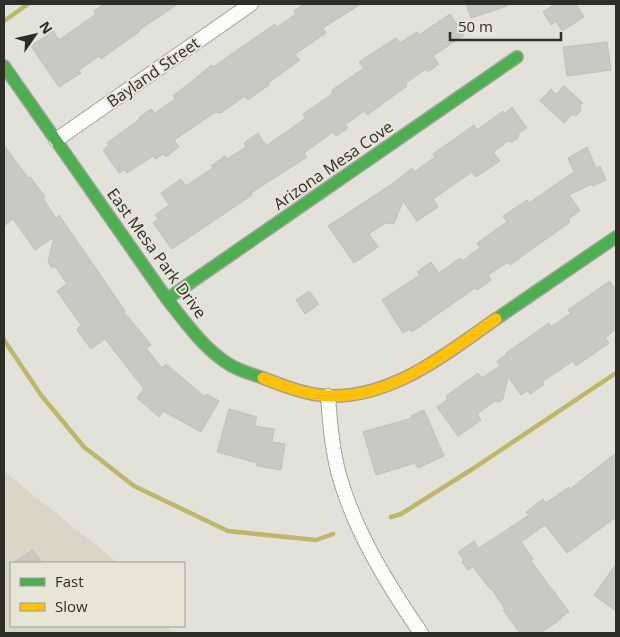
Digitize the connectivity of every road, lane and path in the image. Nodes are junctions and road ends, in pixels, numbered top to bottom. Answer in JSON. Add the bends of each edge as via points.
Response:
{"nodes":[{"id":1,"x":251,"y":4,"type":"edge"},
{"id":2,"x":517,"y":57,"type":"dead end"},
{"id":3,"x":4,"y":66,"type":"edge"},
{"id":4,"x":56,"y":140,"type":"junction"},
{"id":5,"x":616,"y":237,"type":"edge"},
{"id":6,"x":167,"y":299,"type":"junction"},
{"id":7,"x":328,"y":396,"type":"junction"},
{"id":8,"x":421,"y":633,"type":"edge"}],
"edges":[{"from":1,"to":4,"type":"street","name":"Bayland Street"},
{"from":2,"to":6,"type":"street","name":"Arizona Mesa Cove"},
{"from":3,"to":4,"type":"street","name":"East Mesa Park Drive"},
{"from":4,"to":6,"type":"street","name":"East Mesa Park Drive"},
{"from":5,"to":7,"type":"street","name":"East Mesa Park Drive","via":[[430,365],[391,384],[359,393]]},
{"from":6,"to":7,"type":"street","name":"East Mesa Park Drive","via":[[188,326],[228,364],[280,384]]},
{"from":7,"to":8,"type":"street","via":[[330,433],[339,476],[357,523],[380,569]]}]}
